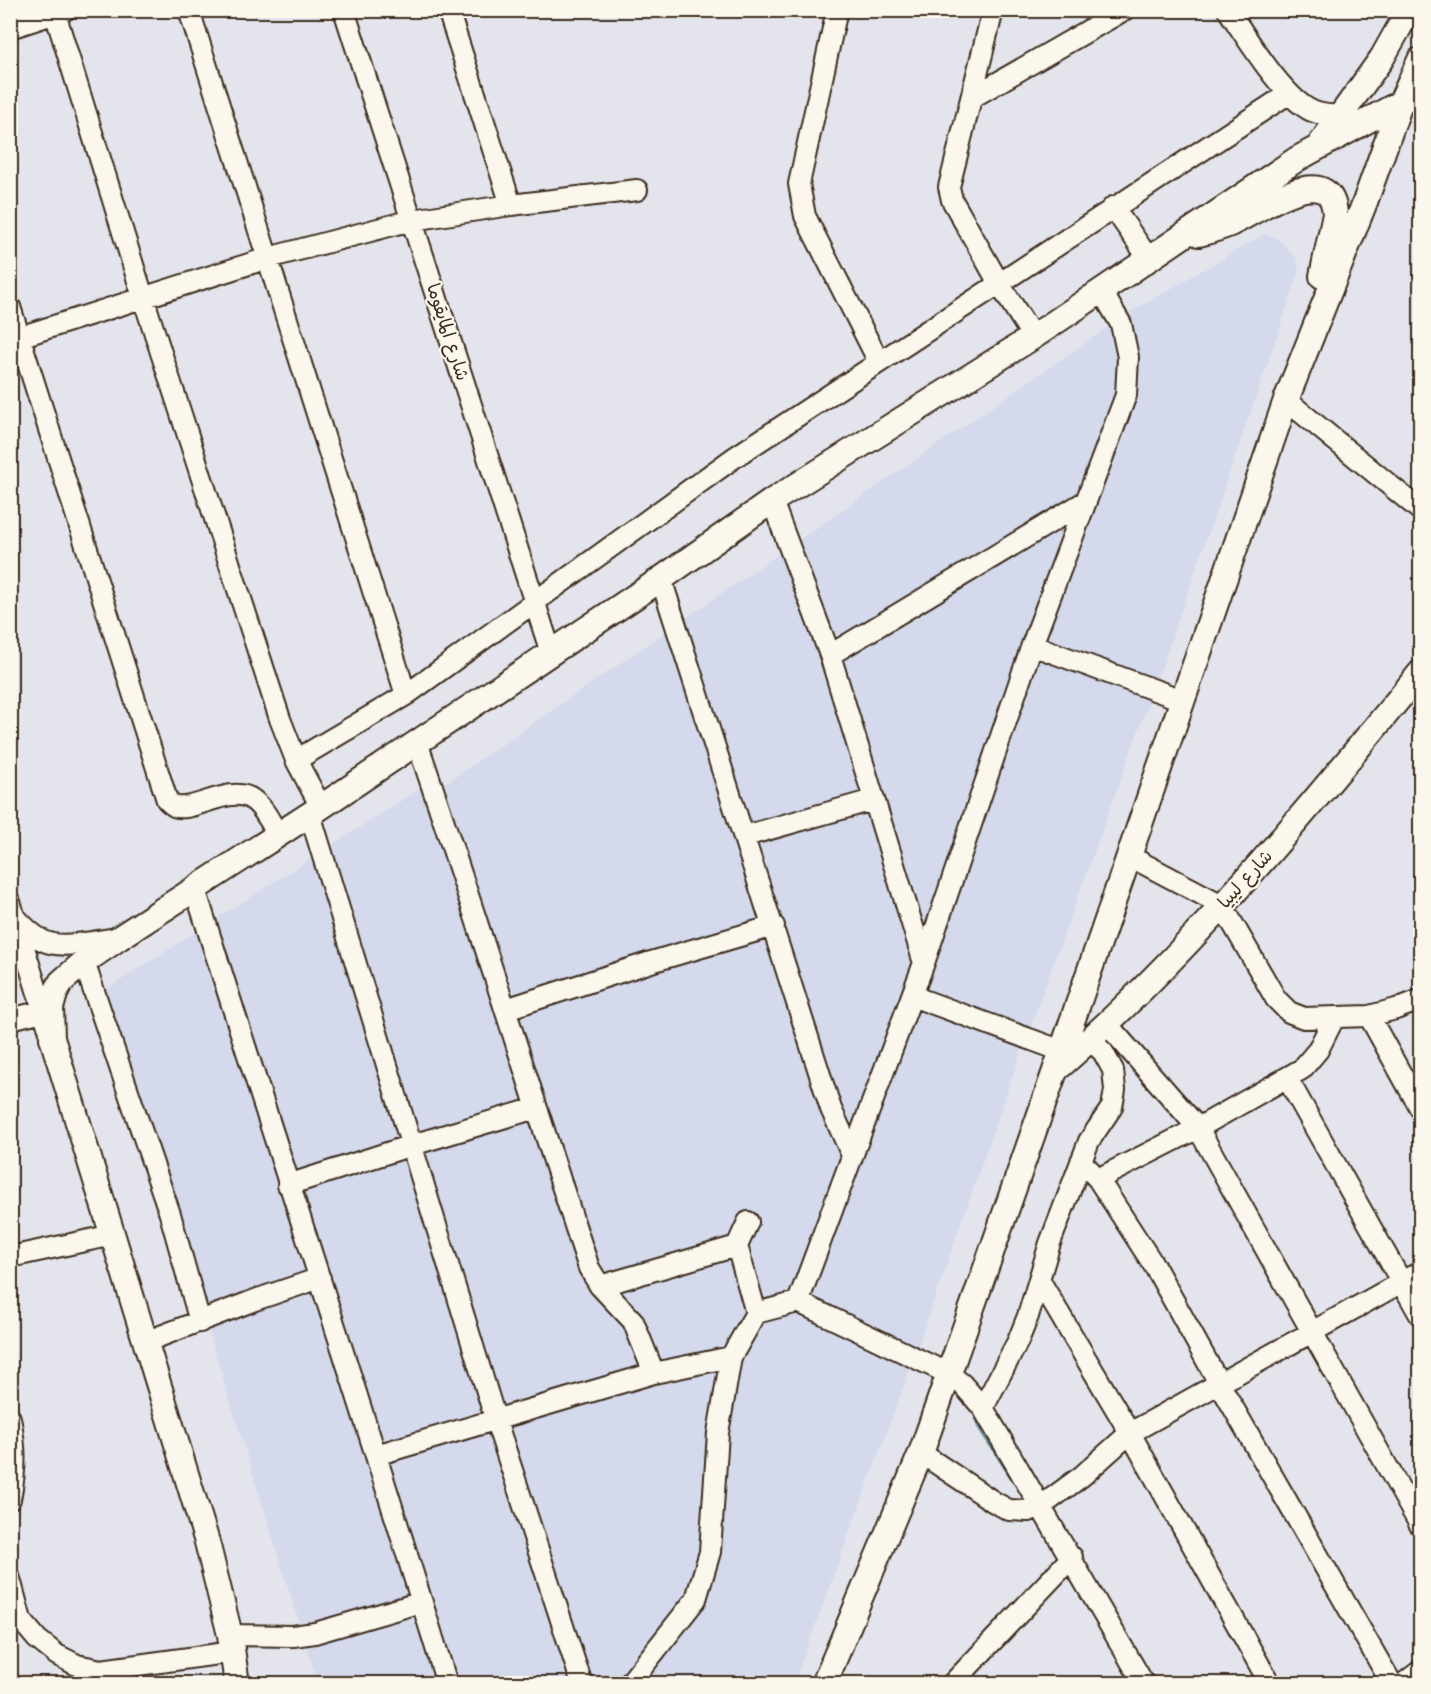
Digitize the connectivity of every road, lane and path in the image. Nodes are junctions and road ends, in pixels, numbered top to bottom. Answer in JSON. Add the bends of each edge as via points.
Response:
{"nodes":[{"id":1,"x":189,"y":10,"type":"edge"},
{"id":2,"x":344,"y":10,"type":"edge"},
{"id":3,"x":448,"y":10,"type":"edge"},
{"id":4,"x":837,"y":10,"type":"edge"},
{"id":5,"x":993,"y":10,"type":"edge"},
{"id":6,"x":1124,"y":10,"type":"edge"},
{"id":7,"x":1228,"y":10,"type":"edge"},
{"id":8,"x":1409,"y":10,"type":"edge"},
{"id":9,"x":58,"y":12,"type":"edge"},
{"id":10,"x":10,"y":28,"type":"edge"},
{"id":11,"x":1420,"y":60,"type":"edge"},
{"id":12,"x":1288,"y":94,"type":"junction"},
{"id":13,"x":970,"y":98,"type":"junction"},
{"id":14,"x":1410,"y":98,"type":"edge"},
{"id":15,"x":1339,"y":116,"type":"junction"},
{"id":16,"x":1318,"y":146,"type":"junction"},
{"id":17,"x":637,"y":190,"type":"dead end"},
{"id":18,"x":512,"y":205,"type":"junction"},
{"id":19,"x":1113,"y":207,"type":"junction"},
{"id":20,"x":412,"y":220,"type":"junction"},
{"id":21,"x":1172,"y":243,"type":"junction"},
{"id":22,"x":268,"y":258,"type":"junction"},
{"id":23,"x":1149,"y":259,"type":"junction"},
{"id":24,"x":1000,"y":285,"type":"junction"},
{"id":25,"x":1102,"y":292,"type":"junction"},
{"id":26,"x":143,"y":297,"type":"junction"},
{"id":27,"x":10,"y":307,"type":"edge"},
{"id":28,"x":1311,"y":336,"type":"junction"},
{"id":29,"x":1033,"y":337,"type":"junction"},
{"id":30,"x":15,"y":338,"type":"edge"},
{"id":31,"x":879,"y":362,"type":"junction"},
{"id":32,"x":1286,"y":400,"type":"junction"},
{"id":33,"x":772,"y":501,"type":"junction"},
{"id":34,"x":1086,"y":501,"type":"junction"},
{"id":35,"x":1420,"y":510,"type":"edge"},
{"id":36,"x":661,"y":579,"type":"junction"},
{"id":37,"x":535,"y":602,"type":"junction"},
{"id":38,"x":1032,"y":645,"type":"junction"},
{"id":39,"x":551,"y":653,"type":"junction"},
{"id":40,"x":830,"y":656,"type":"junction"},
{"id":41,"x":1420,"y":674,"type":"edge"},
{"id":42,"x":406,"y":695,"type":"junction"},
{"id":43,"x":1182,"y":700,"type":"junction"},
{"id":44,"x":417,"y":742,"type":"junction"},
{"id":45,"x":296,"y":760,"type":"junction"},
{"id":46,"x":873,"y":800,"type":"junction"},
{"id":47,"x":315,"y":811,"type":"junction"},
{"id":48,"x":278,"y":835,"type":"junction"},
{"id":49,"x":745,"y":836,"type":"junction"},
{"id":50,"x":1129,"y":856,"type":"junction"},
{"id":51,"x":195,"y":889,"type":"junction"},
{"id":52,"x":1222,"y":905,"type":"junction"},
{"id":53,"x":13,"y":910,"type":"edge"},
{"id":54,"x":774,"y":926,"type":"junction"},
{"id":55,"x":119,"y":938,"type":"junction"},
{"id":56,"x":84,"y":962,"type":"junction"},
{"id":57,"x":924,"y":963,"type":"junction"},
{"id":58,"x":912,"y":996,"type":"junction"},
{"id":59,"x":1420,"y":1000,"type":"edge"},
{"id":60,"x":506,"y":1009,"type":"junction"},
{"id":61,"x":43,"y":1011,"type":"junction"},
{"id":62,"x":1369,"y":1016,"type":"junction"},
{"id":63,"x":1334,"y":1018,"type":"junction"},
{"id":64,"x":10,"y":1019,"type":"edge"},
{"id":65,"x":1099,"y":1032,"type":"junction"},
{"id":66,"x":52,"y":1038,"type":"junction"},
{"id":67,"x":1058,"y":1061,"type":"junction"},
{"id":68,"x":1287,"y":1078,"type":"junction"},
{"id":69,"x":536,"y":1108,"type":"junction"},
{"id":70,"x":1420,"y":1108,"type":"edge"},
{"id":71,"x":1197,"y":1128,"type":"junction"},
{"id":72,"x":412,"y":1145,"type":"junction"},
{"id":73,"x":852,"y":1155,"type":"junction"},
{"id":74,"x":1081,"y":1161,"type":"junction"},
{"id":75,"x":1098,"y":1179,"type":"junction"},
{"id":76,"x":288,"y":1185,"type":"junction"},
{"id":77,"x":748,"y":1222,"type":"dead end"},
{"id":78,"x":112,"y":1235,"type":"junction"},
{"id":79,"x":737,"y":1246,"type":"junction"},
{"id":80,"x":10,"y":1257,"type":"edge"},
{"id":81,"x":1420,"y":1272,"type":"edge"},
{"id":82,"x":320,"y":1278,"type":"junction"},
{"id":83,"x":1040,"y":1281,"type":"junction"},
{"id":84,"x":1403,"y":1283,"type":"junction"},
{"id":85,"x":600,"y":1286,"type":"junction"},
{"id":86,"x":798,"y":1302,"type":"junction"},
{"id":87,"x":756,"y":1313,"type":"junction"},
{"id":88,"x":1420,"y":1315,"type":"edge"},
{"id":89,"x":200,"y":1322,"type":"junction"},
{"id":90,"x":1311,"y":1333,"type":"junction"},
{"id":91,"x":145,"y":1342,"type":"junction"},
{"id":92,"x":731,"y":1357,"type":"junction"},
{"id":93,"x":654,"y":1373,"type":"junction"},
{"id":94,"x":949,"y":1374,"type":"junction"},
{"id":95,"x":1219,"y":1383,"type":"junction"},
{"id":96,"x":983,"y":1408,"type":"junction"},
{"id":97,"x":10,"y":1418,"type":"edge"},
{"id":98,"x":496,"y":1421,"type":"junction"},
{"id":99,"x":1130,"y":1433,"type":"junction"},
{"id":100,"x":921,"y":1454,"type":"junction"},
{"id":101,"x":376,"y":1455,"type":"junction"},
{"id":102,"x":10,"y":1499,"type":"edge"},
{"id":103,"x":1040,"y":1507,"type":"junction"},
{"id":104,"x":1420,"y":1525,"type":"edge"},
{"id":105,"x":1072,"y":1557,"type":"junction"},
{"id":106,"x":10,"y":1579,"type":"edge"},
{"id":107,"x":422,"y":1602,"type":"junction"},
{"id":108,"x":232,"y":1643,"type":"junction"},
{"id":109,"x":1420,"y":1671,"type":"edge"},
{"id":110,"x":1139,"y":1681,"type":"edge"},
{"id":111,"x":237,"y":1683,"type":"edge"},
{"id":112,"x":447,"y":1683,"type":"edge"},
{"id":113,"x":582,"y":1683,"type":"edge"},
{"id":114,"x":629,"y":1683,"type":"edge"},
{"id":115,"x":824,"y":1683,"type":"edge"},
{"id":116,"x":952,"y":1683,"type":"edge"},
{"id":117,"x":1270,"y":1683,"type":"edge"},
{"id":118,"x":1392,"y":1683,"type":"edge"},
{"id":119,"x":1403,"y":1683,"type":"edge"}],
"edges":[{"from":1,"to":22,"type":"street"},
{"from":2,"to":20,"type":"street","name":"شارع المايقوما"},
{"from":3,"to":18,"type":"street"},
{"from":4,"to":31,"type":"street","via":[[799,184],[805,216]]},
{"from":5,"to":13,"type":"street"},
{"from":6,"to":13,"type":"street"},
{"from":7,"to":12,"type":"street"},
{"from":8,"to":15,"type":"main road","via":[[1382,58]]},
{"from":9,"to":10,"type":"street"},
{"from":9,"to":26,"type":"street"},
{"from":11,"to":14,"type":"main road"},
{"from":12,"to":15,"type":"street","via":[[1314,113]]},
{"from":12,"to":19,"type":"street"},
{"from":13,"to":24,"type":"street","via":[[952,175],[952,201]]},
{"from":14,"to":16,"type":"main road"},
{"from":14,"to":28,"type":"main road"},
{"from":15,"to":16,"type":"main road"},
{"from":16,"to":21,"type":"main road"},
{"from":17,"to":18,"type":"street"},
{"from":18,"to":20,"type":"street"},
{"from":19,"to":23,"type":"street"},
{"from":19,"to":24,"type":"street"},
{"from":20,"to":22,"type":"street"},
{"from":20,"to":37,"type":"street","name":"شارع المايقوما"},
{"from":21,"to":23,"type":"main road"},
{"from":21,"to":28,"type":"main road","via":[[1230,224],[1304,189],[1318,188],[1329,193],[1335,214]]},
{"from":22,"to":26,"type":"street"},
{"from":22,"to":42,"type":"street"},
{"from":23,"to":25,"type":"main road"},
{"from":24,"to":29,"type":"street"},
{"from":24,"to":31,"type":"street"},
{"from":25,"to":29,"type":"main road"},
{"from":25,"to":34,"type":"street","via":[[1121,324],[1128,357],[1126,395]]},
{"from":26,"to":30,"type":"street"},
{"from":26,"to":45,"type":"street"},
{"from":27,"to":30,"type":"street"},
{"from":28,"to":32,"type":"main road"},
{"from":29,"to":33,"type":"main road"},
{"from":30,"to":48,"type":"street","via":[[167,800],[183,807],[215,797],[252,798]]},
{"from":31,"to":37,"type":"street","via":[[735,457]]},
{"from":32,"to":35,"type":"street"},
{"from":32,"to":43,"type":"main road"},
{"from":33,"to":36,"type":"main road"},
{"from":33,"to":40,"type":"street"},
{"from":34,"to":38,"type":"street"},
{"from":34,"to":40,"type":"street"},
{"from":36,"to":39,"type":"main road"},
{"from":36,"to":49,"type":"street"},
{"from":37,"to":39,"type":"street","name":"شارع المايقوما"},
{"from":37,"to":42,"type":"street"},
{"from":38,"to":43,"type":"street"},
{"from":38,"to":57,"type":"street"},
{"from":39,"to":44,"type":"main road"},
{"from":40,"to":46,"type":"street"},
{"from":41,"to":52,"type":"main road","name":"شارع ليبيا"},
{"from":42,"to":45,"type":"street"},
{"from":43,"to":50,"type":"main road"},
{"from":44,"to":47,"type":"main road"},
{"from":44,"to":60,"type":"street"},
{"from":45,"to":47,"type":"street"},
{"from":46,"to":49,"type":"street"},
{"from":46,"to":57,"type":"street"},
{"from":47,"to":48,"type":"main road"},
{"from":47,"to":72,"type":"street"},
{"from":48,"to":51,"type":"main road"},
{"from":49,"to":54,"type":"street"},
{"from":50,"to":52,"type":"street"},
{"from":50,"to":67,"type":"main road"},
{"from":51,"to":55,"type":"main road"},
{"from":51,"to":76,"type":"street"},
{"from":52,"to":63,"type":"street","via":[[1276,999],[1288,1012],[1304,1018]]},
{"from":52,"to":65,"type":"main road","name":"شارع ليبيا"},
{"from":53,"to":55,"type":"street","via":[[31,933],[57,945]]},
{"from":53,"to":61,"type":"street"},
{"from":54,"to":60,"type":"street"},
{"from":54,"to":73,"type":"street","via":[[831,1109]]},
{"from":55,"to":56,"type":"main road"},
{"from":56,"to":66,"type":"main road","via":[[61,982],[54,994]]},
{"from":56,"to":89,"type":"street","via":[[170,1214]]},
{"from":57,"to":58,"type":"street"},
{"from":58,"to":67,"type":"street"},
{"from":58,"to":73,"type":"street"},
{"from":59,"to":62,"type":"street"},
{"from":60,"to":69,"type":"street"},
{"from":61,"to":64,"type":"street"},
{"from":61,"to":66,"type":"street"},
{"from":62,"to":63,"type":"street"},
{"from":62,"to":70,"type":"street"},
{"from":63,"to":68,"type":"street","via":[[1318,1050],[1302,1069]]},
{"from":65,"to":67,"type":"main road","name":"شارع ليبيا"},
{"from":65,"to":71,"type":"street"},
{"from":65,"to":74,"type":"street","via":[[1103,1052],[1113,1070],[1115,1090],[1112,1107],[1089,1141]]},
{"from":66,"to":78,"type":"main road"},
{"from":67,"to":94,"type":"main road"},
{"from":68,"to":71,"type":"street"},
{"from":68,"to":84,"type":"street"},
{"from":69,"to":72,"type":"street"},
{"from":69,"to":85,"type":"street","via":[[589,1268]]},
{"from":71,"to":75,"type":"street"},
{"from":71,"to":90,"type":"street"},
{"from":72,"to":76,"type":"street"},
{"from":72,"to":98,"type":"street"},
{"from":73,"to":86,"type":"street"},
{"from":74,"to":75,"type":"street"},
{"from":74,"to":83,"type":"street"},
{"from":75,"to":95,"type":"street","via":[[1155,1267]]},
{"from":76,"to":82,"type":"street"},
{"from":77,"to":79,"type":"street"},
{"from":78,"to":80,"type":"street"},
{"from":78,"to":91,"type":"main road"},
{"from":79,"to":85,"type":"street"},
{"from":79,"to":87,"type":"street"},
{"from":81,"to":84,"type":"street"},
{"from":82,"to":89,"type":"street"},
{"from":82,"to":101,"type":"street"},
{"from":83,"to":96,"type":"street","via":[[1018,1341]]},
{"from":83,"to":99,"type":"street"},
{"from":84,"to":88,"type":"street"},
{"from":84,"to":90,"type":"street"},
{"from":85,"to":93,"type":"street","via":[[633,1321]]},
{"from":86,"to":87,"type":"street"},
{"from":86,"to":94,"type":"street"},
{"from":87,"to":92,"type":"street"},
{"from":89,"to":91,"type":"street"},
{"from":90,"to":95,"type":"street"},
{"from":90,"to":104,"type":"street"},
{"from":91,"to":108,"type":"main road","via":[[207,1542]]},
{"from":92,"to":93,"type":"street"},
{"from":92,"to":114,"type":"street","via":[[718,1433],[710,1552],[696,1599]]},
{"from":93,"to":98,"type":"street"},
{"from":94,"to":96,"type":"street"},
{"from":94,"to":100,"type":"main road"},
{"from":95,"to":99,"type":"street"},
{"from":95,"to":118,"type":"street"},
{"from":96,"to":103,"type":"street"},
{"from":97,"to":102,"type":"street","via":[[16,1448]]},
{"from":98,"to":101,"type":"street"},
{"from":98,"to":113,"type":"street"},
{"from":99,"to":103,"type":"street"},
{"from":99,"to":117,"type":"street"},
{"from":100,"to":103,"type":"street","via":[[1009,1510]]},
{"from":100,"to":115,"type":"main road"},
{"from":101,"to":107,"type":"street"},
{"from":103,"to":105,"type":"street"},
{"from":105,"to":110,"type":"street"},
{"from":105,"to":116,"type":"street"},
{"from":106,"to":108,"type":"street","via":[[21,1620],[37,1639],[77,1665],[101,1670]]},
{"from":107,"to":108,"type":"street","via":[[315,1633]]},
{"from":107,"to":112,"type":"street"},
{"from":108,"to":111,"type":"main road"},
{"from":109,"to":119,"type":"street"}]}
